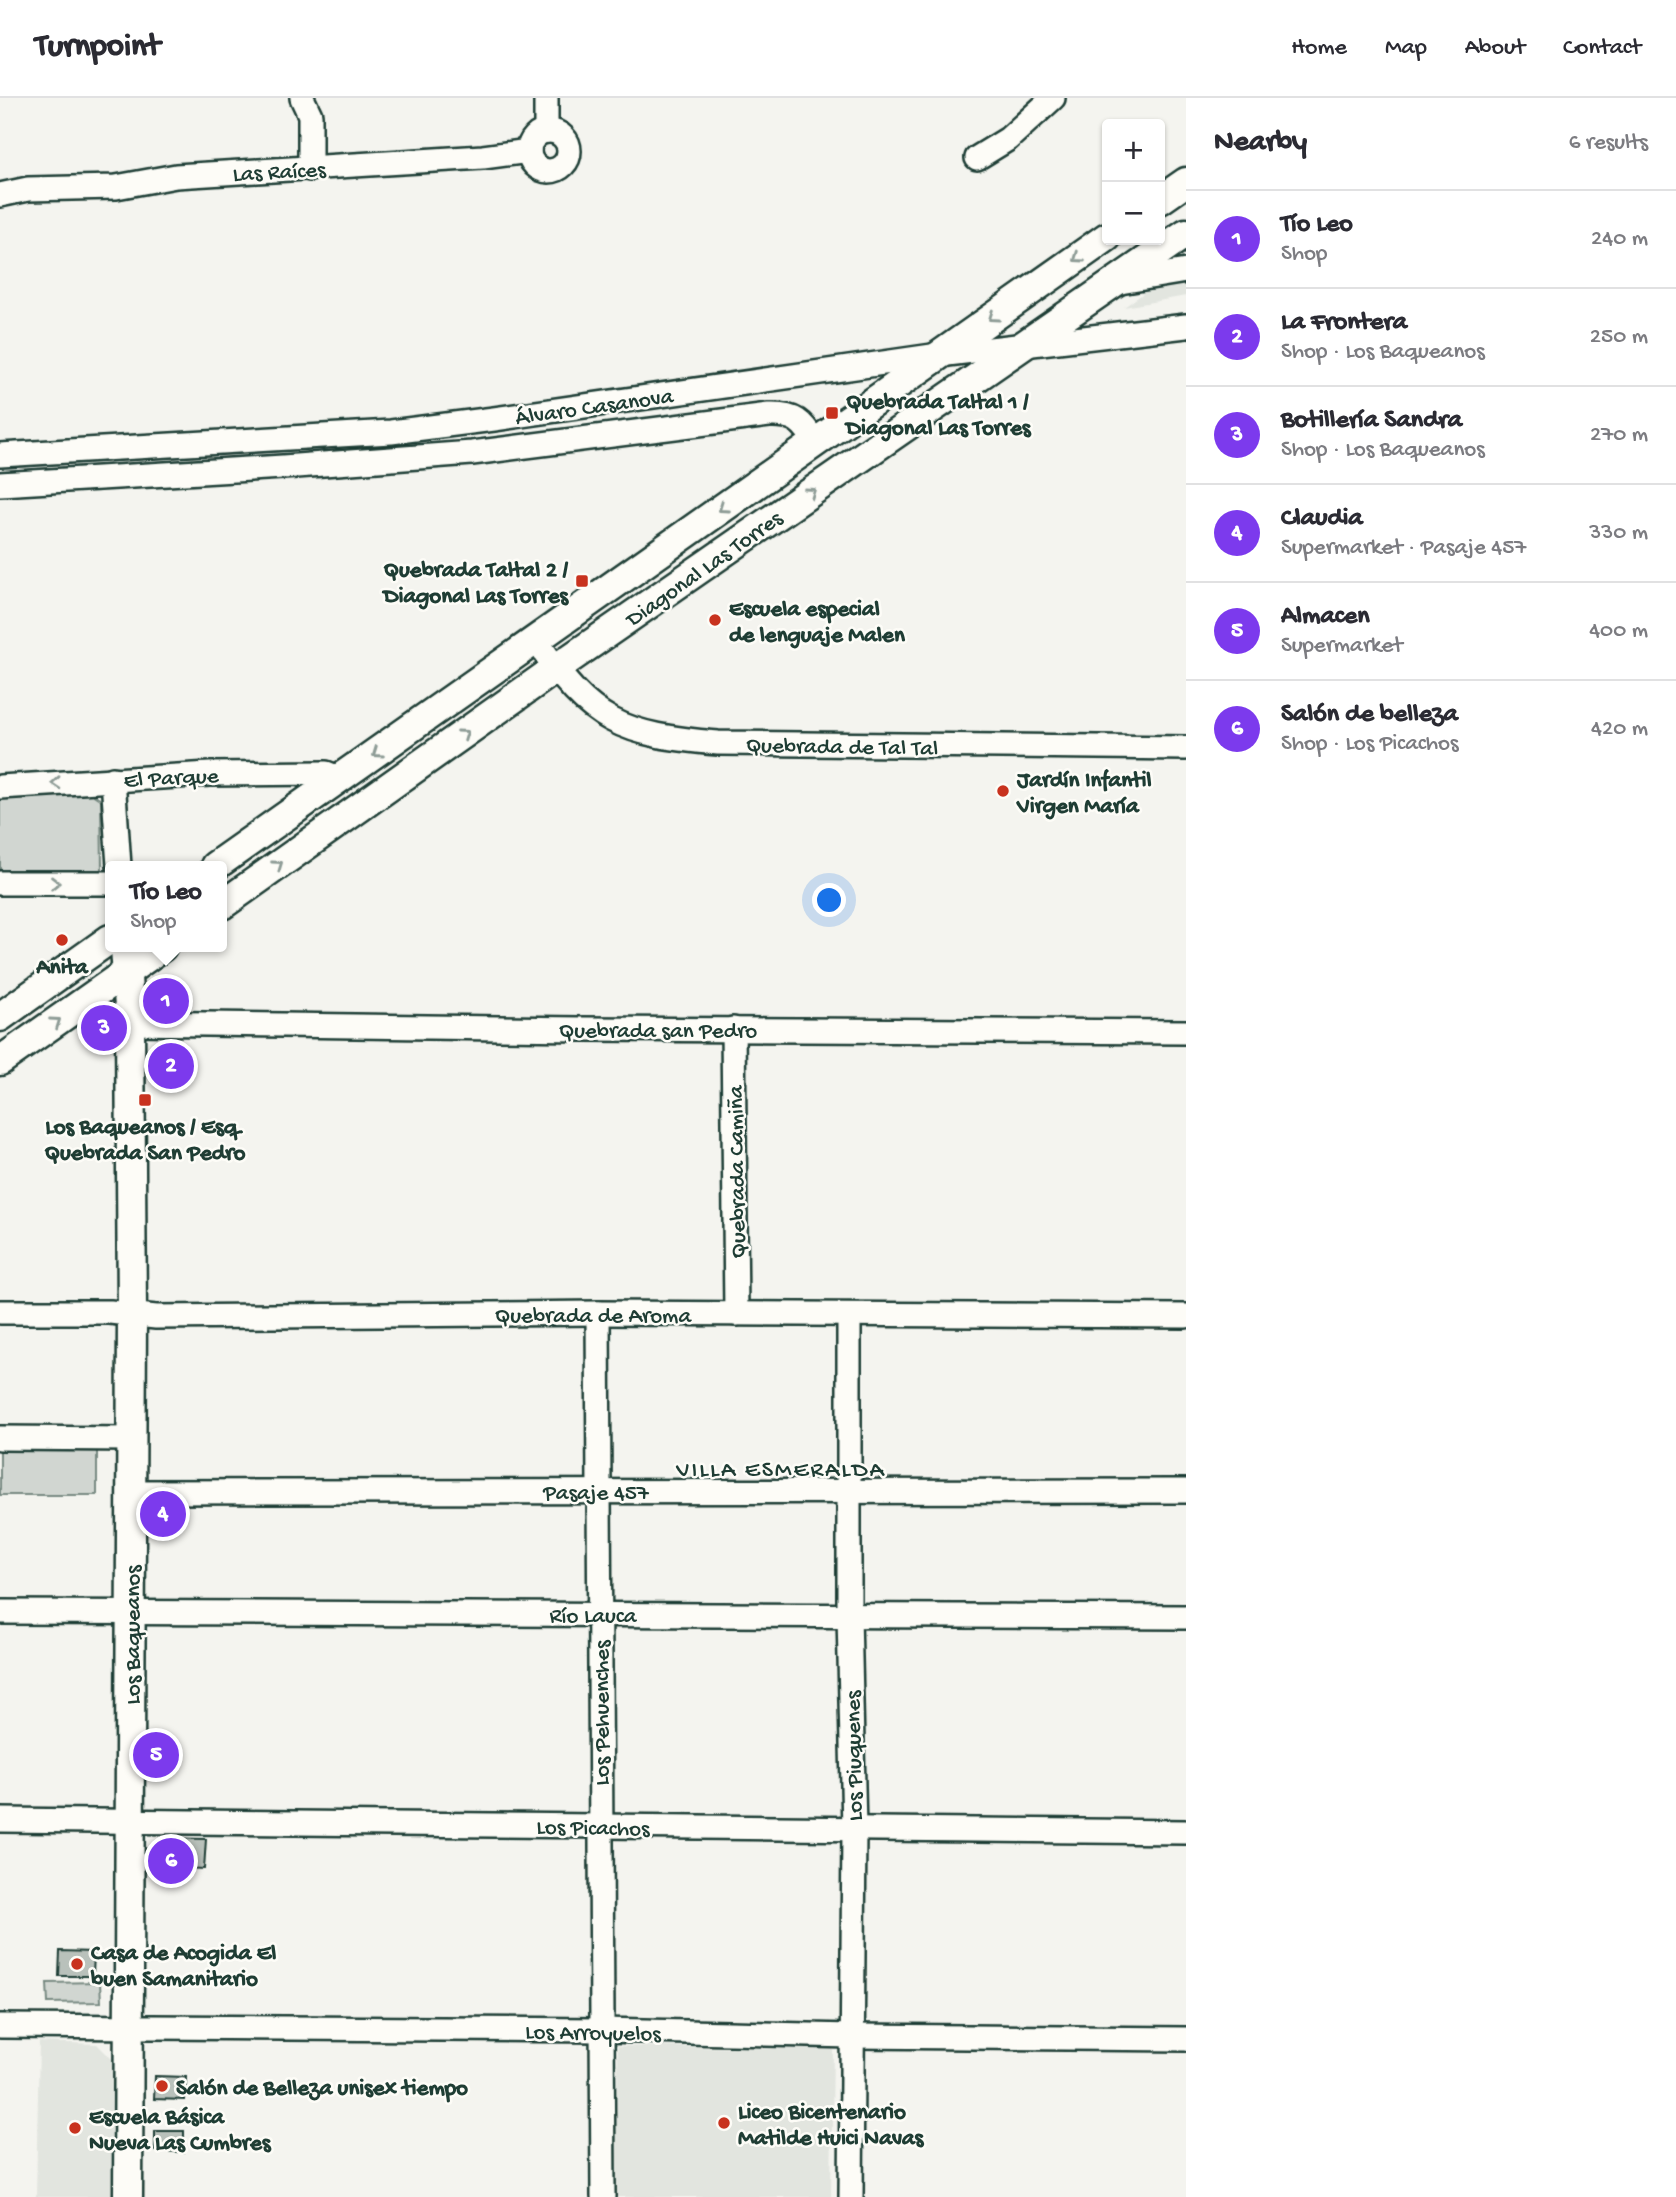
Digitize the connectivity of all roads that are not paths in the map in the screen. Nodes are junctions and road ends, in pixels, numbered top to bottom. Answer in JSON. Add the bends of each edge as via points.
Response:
{"nodes":[{"id":1,"x":302,"y":98,"type":"edge"},
{"id":2,"x":546,"y":98,"type":"edge"},
{"id":3,"x":1053,"y":98,"type":"edge"},
{"id":4,"x":546,"y":131,"type":"junction"},
{"id":5,"x":529,"y":151,"type":"junction"},
{"id":6,"x":976,"y":158,"type":"dead end"},
{"id":7,"x":310,"y":169,"type":"junction"},
{"id":8,"x":1186,"y":182,"type":"edge"},
{"id":9,"x":0,"y":183,"type":"edge"},
{"id":10,"x":28,"y":189,"type":"junction"},
{"id":11,"x":0,"y":195,"type":"edge"},
{"id":12,"x":1165,"y":197,"type":"edge"},
{"id":13,"x":1186,"y":233,"type":"edge"},
{"id":14,"x":1102,"y":241,"type":"edge"},
{"id":15,"x":1186,"y":271,"type":"edge"},
{"id":16,"x":1111,"y":284,"type":"junction"},
{"id":17,"x":1186,"y":326,"type":"edge"},
{"id":18,"x":1019,"y":347,"type":"junction"},
{"id":19,"x":939,"y":355,"type":"junction"},
{"id":20,"x":648,"y":398,"type":"junction"},
{"id":21,"x":652,"y":431,"type":"junction"},
{"id":22,"x":816,"y":443,"type":"junction"},
{"id":23,"x":0,"y":455,"type":"edge"},
{"id":24,"x":0,"y":484,"type":"edge"},
{"id":25,"x":537,"y":641,"type":"junction"},
{"id":26,"x":555,"y":670,"type":"junction"},
{"id":27,"x":1186,"y":748,"type":"edge"},
{"id":28,"x":113,"y":779,"type":"junction"},
{"id":29,"x":341,"y":779,"type":"junction"},
{"id":30,"x":0,"y":787,"type":"edge"},
{"id":31,"x":119,"y":861,"type":"edge"},
{"id":32,"x":222,"y":861,"type":"edge"},
{"id":33,"x":0,"y":883,"type":"edge"},
{"id":34,"x":105,"y":883,"type":"edge"},
{"id":35,"x":227,"y":901,"type":"edge"},
{"id":36,"x":105,"y":943,"type":"edge"},
{"id":37,"x":147,"y":952,"type":"edge"},
{"id":38,"x":126,"y":959,"type":"edge"},
{"id":39,"x":0,"y":1017,"type":"edge"},
{"id":40,"x":130,"y":1023,"type":"junction"},
{"id":41,"x":733,"y":1029,"type":"junction"},
{"id":42,"x":1186,"y":1032,"type":"edge"},
{"id":43,"x":0,"y":1061,"type":"edge"},
{"id":44,"x":0,"y":1312,"type":"edge"},
{"id":45,"x":598,"y":1313,"type":"junction"},
{"id":46,"x":736,"y":1314,"type":"junction"},
{"id":47,"x":132,"y":1315,"type":"junction"},
{"id":48,"x":849,"y":1315,"type":"junction"},
{"id":49,"x":1186,"y":1317,"type":"edge"},
{"id":50,"x":0,"y":1438,"type":"edge"},
{"id":51,"x":132,"y":1439,"type":"junction"},
{"id":52,"x":599,"y":1491,"type":"junction"},
{"id":53,"x":849,"y":1491,"type":"junction"},
{"id":54,"x":1186,"y":1491,"type":"edge"},
{"id":55,"x":132,"y":1492,"type":"junction"},
{"id":56,"x":0,"y":1612,"type":"edge"},
{"id":57,"x":131,"y":1613,"type":"junction"},
{"id":58,"x":600,"y":1614,"type":"junction"},
{"id":59,"x":849,"y":1615,"type":"junction"},
{"id":60,"x":1186,"y":1616,"type":"edge"},
{"id":61,"x":0,"y":1820,"type":"edge"},
{"id":62,"x":130,"y":1821,"type":"junction"},
{"id":63,"x":601,"y":1826,"type":"junction"},
{"id":64,"x":854,"y":1829,"type":"junction"},
{"id":65,"x":1186,"y":1832,"type":"edge"},
{"id":66,"x":0,"y":2026,"type":"edge"},
{"id":67,"x":129,"y":2028,"type":"junction"},
{"id":68,"x":602,"y":2030,"type":"junction"},
{"id":69,"x":852,"y":2036,"type":"junction"},
{"id":70,"x":1186,"y":2039,"type":"edge"},
{"id":71,"x":128,"y":2197,"type":"edge"},
{"id":72,"x":603,"y":2197,"type":"edge"},
{"id":73,"x":851,"y":2197,"type":"edge"}],
"edges":[{"from":1,"to":7,"type":"street","via":[[310,114]]},
{"from":2,"to":4,"type":"street"},
{"from":3,"to":6,"type":"street","via":[[1008,139]]},
{"from":4,"to":5,"type":"street","via":[[534,138]]},
{"from":4,"to":5,"type":"street","via":[[561,134],[569,146],[566,161],[555,170],[540,169]]},
{"from":5,"to":7,"type":"street","name":"Las Raíces"},
{"from":7,"to":10,"type":"street","name":"Las Raíces","via":[[176,176],[116,187]]},
{"from":8,"to":12,"type":"main road"},
{"from":9,"to":10,"type":"street","name":"Las Raíces"},
{"from":10,"to":11,"type":"street","name":"Las Raíces"},
{"from":13,"to":16,"type":"main road","name":"Diagonal Las Torres"},
{"from":14,"to":19,"type":"main road","name":"Diagonal Las Torres","one_way":true},
{"from":15,"to":16,"type":"street"},
{"from":16,"to":18,"type":"main road","name":"Diagonal Las Torres"},
{"from":17,"to":18,"type":"street","name":"Álvaro Casanova"},
{"from":18,"to":19,"type":"street","name":"Álvaro Casanova"},
{"from":26,"to":18,"type":"main road","name":"Diagonal Las Torres","one_way":true},
{"from":19,"to":20,"type":"street","name":"Álvaro Casanova"},
{"from":19,"to":22,"type":"main road","name":"Diagonal Las Torres"},
{"from":20,"to":21,"type":"street"},
{"from":20,"to":23,"type":"street","name":"Álvaro Casanova","via":[[391,432]]},
{"from":21,"to":22,"type":"street","name":"Álvaro Casanova","via":[[785,414],[799,420]]},
{"from":21,"to":24,"type":"street","name":"Álvaro Casanova","via":[[472,453]]},
{"from":22,"to":25,"type":"main road","name":"Diagonal Las Torres","one_way":true},
{"from":25,"to":26,"type":"street","name":"Quebrada de Tal Tal"},
{"from":25,"to":29,"type":"main road","name":"Diagonal Las Torres","one_way":true},
{"from":26,"to":27,"type":"street","name":"Quebrada de Tal Tal","via":[[605,717],[634,731],[675,740]]},
{"from":35,"to":26,"type":"main road","name":"Diagonal Las Torres","one_way":true},
{"from":28,"to":29,"type":"street","name":"El Parque","via":[[326,773]]},
{"from":28,"to":30,"type":"street","name":"El Parque","one_way":true},
{"from":28,"to":31,"type":"street"},
{"from":29,"to":32,"type":"main road","name":"Diagonal Las Torres"},
{"from":33,"to":34,"type":"street","one_way":true},
{"from":36,"to":39,"type":"main road"},
{"from":37,"to":38,"type":"main road"},
{"from":38,"to":40,"type":"main road","name":"Los Baqueanos"},
{"from":43,"to":38,"type":"main road","one_way":true},
{"from":40,"to":41,"type":"street","name":"Quebrada san Pedro"},
{"from":40,"to":47,"type":"main road","name":"Los Baqueanos"},
{"from":41,"to":42,"type":"street","name":"Quebrada san Pedro"},
{"from":41,"to":46,"type":"street","name":"Quebrada Camiña"},
{"from":44,"to":47,"type":"street","name":"Quebrada de Aroma"},
{"from":45,"to":46,"type":"street","name":"Quebrada de Aroma"},
{"from":45,"to":47,"type":"street","name":"Quebrada de Aroma"},
{"from":45,"to":52,"type":"street","name":"Los Pehuenches"},
{"from":46,"to":48,"type":"street","name":"Quebrada de Aroma"},
{"from":47,"to":51,"type":"main road","name":"Los Baqueanos"},
{"from":48,"to":49,"type":"street","name":"Quebrada de Aroma"},
{"from":48,"to":53,"type":"street","name":"Los Piuquenes"},
{"from":50,"to":51,"type":"street"},
{"from":51,"to":55,"type":"main road","name":"Los Baqueanos"},
{"from":52,"to":53,"type":"street","name":"Pasaje 457"},
{"from":52,"to":55,"type":"street","name":"Pasaje 457"},
{"from":52,"to":58,"type":"street","name":"Los Pehuenches"},
{"from":53,"to":54,"type":"street","name":"Pasaje 457"},
{"from":53,"to":59,"type":"street","name":"Los Piuquenes"},
{"from":55,"to":57,"type":"main road","name":"Los Baqueanos"},
{"from":56,"to":57,"type":"street","name":"Río Lauca"},
{"from":57,"to":58,"type":"street","name":"Río Lauca"},
{"from":57,"to":62,"type":"main road","name":"Los Baqueanos"},
{"from":58,"to":59,"type":"street","name":"Río Lauca"},
{"from":58,"to":63,"type":"street","name":"Los Pehuenches"},
{"from":59,"to":60,"type":"street","name":"Río Lauca"},
{"from":59,"to":64,"type":"street","name":"Los Piuquenes"},
{"from":61,"to":62,"type":"street","name":"Los Picachos"},
{"from":62,"to":63,"type":"street","name":"Los Picachos"},
{"from":62,"to":67,"type":"main road","name":"Los Baqueanos"},
{"from":63,"to":64,"type":"street","name":"Los Picachos"},
{"from":63,"to":68,"type":"street","name":"Los Pehuenches"},
{"from":64,"to":65,"type":"street","name":"Los Picachos"},
{"from":64,"to":69,"type":"street","name":"Los Piuquenes"},
{"from":66,"to":67,"type":"street","name":"Los Arroyuelos"},
{"from":67,"to":68,"type":"street","name":"Los Arroyuelos"},
{"from":67,"to":71,"type":"main road","name":"Los Baqueanos"},
{"from":68,"to":69,"type":"street","name":"Los Arroyuelos"},
{"from":68,"to":72,"type":"street","name":"Los Pehuenches"},
{"from":69,"to":70,"type":"street","name":"Los Arroyuelos"},
{"from":69,"to":73,"type":"street","name":"Los Piuquenes"}]}
